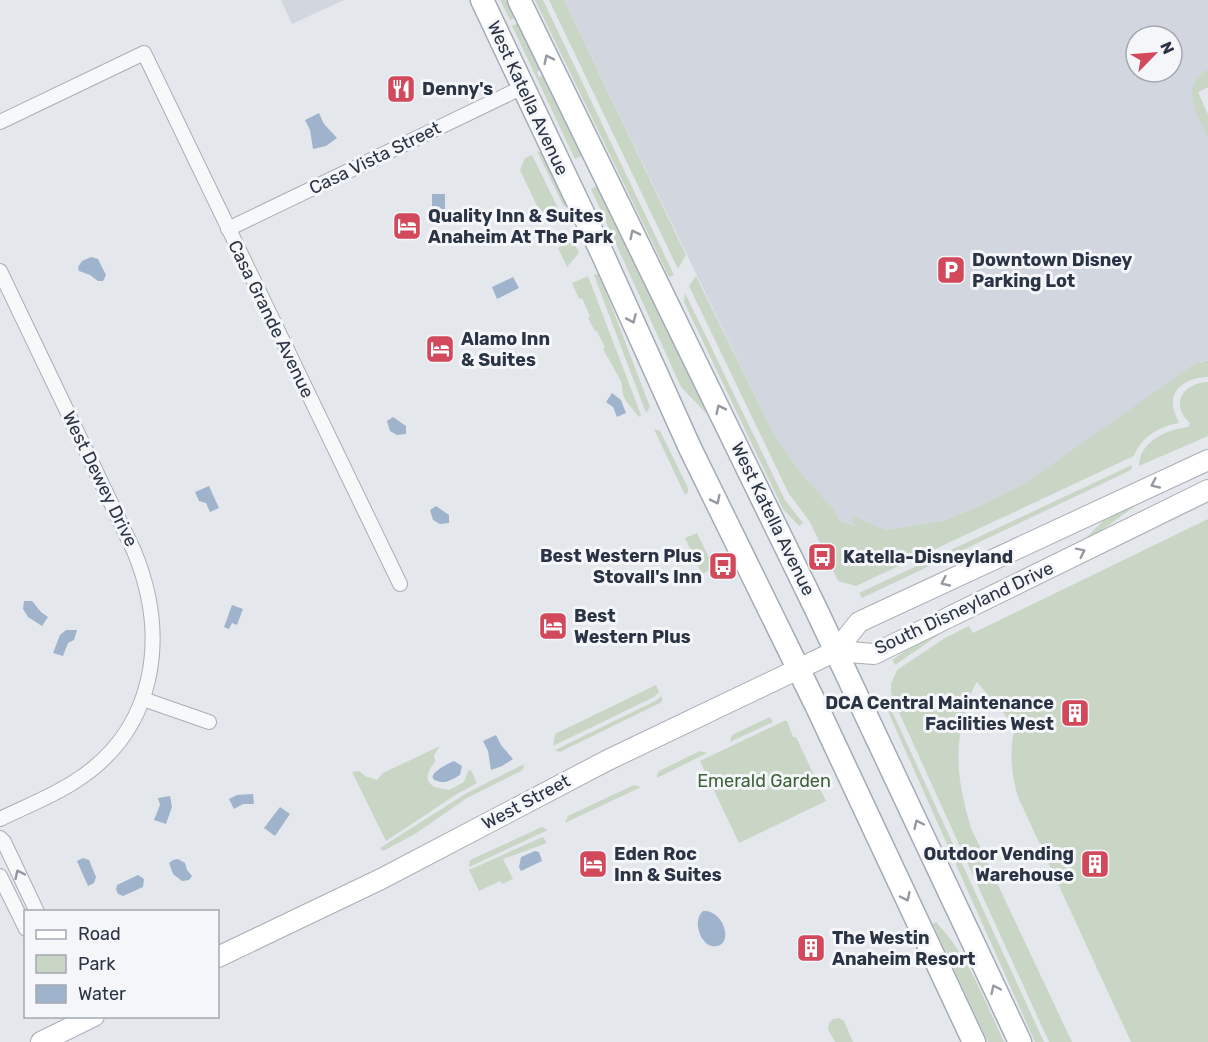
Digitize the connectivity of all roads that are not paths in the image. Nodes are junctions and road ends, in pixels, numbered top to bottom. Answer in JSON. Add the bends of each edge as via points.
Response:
{"nodes":[{"id":1,"x":482,"y":0,"type":"edge"},
{"id":2,"x":519,"y":0,"type":"edge"},
{"id":3,"x":523,"y":87,"type":"junction"},
{"id":4,"x":0,"y":122,"type":"edge"},
{"id":5,"x":228,"y":229,"type":"junction"},
{"id":6,"x":0,"y":271,"type":"edge"},
{"id":7,"x":1208,"y":460,"type":"edge"},
{"id":8,"x":1208,"y":490,"type":"edge"},
{"id":9,"x":399,"y":584,"type":"dead end"},
{"id":10,"x":836,"y":651,"type":"junction"},
{"id":11,"x":798,"y":669,"type":"junction"},
{"id":12,"x":143,"y":699,"type":"junction"},
{"id":13,"x":209,"y":722,"type":"dead end"},
{"id":14,"x":0,"y":819,"type":"edge"},
{"id":15,"x":0,"y":838,"type":"edge"},
{"id":16,"x":0,"y":876,"type":"edge"},
{"id":17,"x":36,"y":910,"type":"edge"},
{"id":18,"x":24,"y":925,"type":"edge"},
{"id":19,"x":219,"y":957,"type":"edge"},
{"id":20,"x":82,"y":1018,"type":"edge"},
{"id":21,"x":40,"y":1042,"type":"edge"},
{"id":22,"x":974,"y":1042,"type":"edge"},
{"id":23,"x":1020,"y":1042,"type":"edge"}],
"edges":[{"from":1,"to":3,"type":"main road","name":"West Katella Avenue"},
{"from":10,"to":2,"type":"main road","name":"West Katella Avenue","one_way":true},
{"from":3,"to":5,"type":"street","name":"Casa Vista Street"},
{"from":3,"to":11,"type":"main road","name":"West Katella Avenue","one_way":true},
{"from":4,"to":5,"type":"street","name":"Casa Grande Avenue","via":[[144,53]]},
{"from":5,"to":9,"type":"street","name":"Casa Grande Avenue"},
{"from":6,"to":12,"type":"street","name":"West Dewey Drive","via":[[143,572],[154,635]]},
{"from":7,"to":10,"type":"main road","name":"South Disneyland Drive","one_way":true,"via":[[859,621]]},
{"from":10,"to":8,"type":"main road","name":"South Disneyland Drive","one_way":true,"via":[[874,654]]},
{"from":10,"to":11,"type":"main road","name":"West Street"},
{"from":23,"to":10,"type":"main road","name":"West Katella Avenue","one_way":true},
{"from":11,"to":19,"type":"main road","name":"West Street"},
{"from":11,"to":22,"type":"main road","name":"West Katella Avenue","one_way":true},
{"from":12,"to":13,"type":"street"},
{"from":12,"to":14,"type":"street","name":"West Dewey Drive","via":[[120,740],[92,769],[73,783]]},
{"from":17,"to":15,"type":"street","one_way":true},
{"from":16,"to":18,"type":"street"},
{"from":20,"to":21,"type":"main road"}]}
